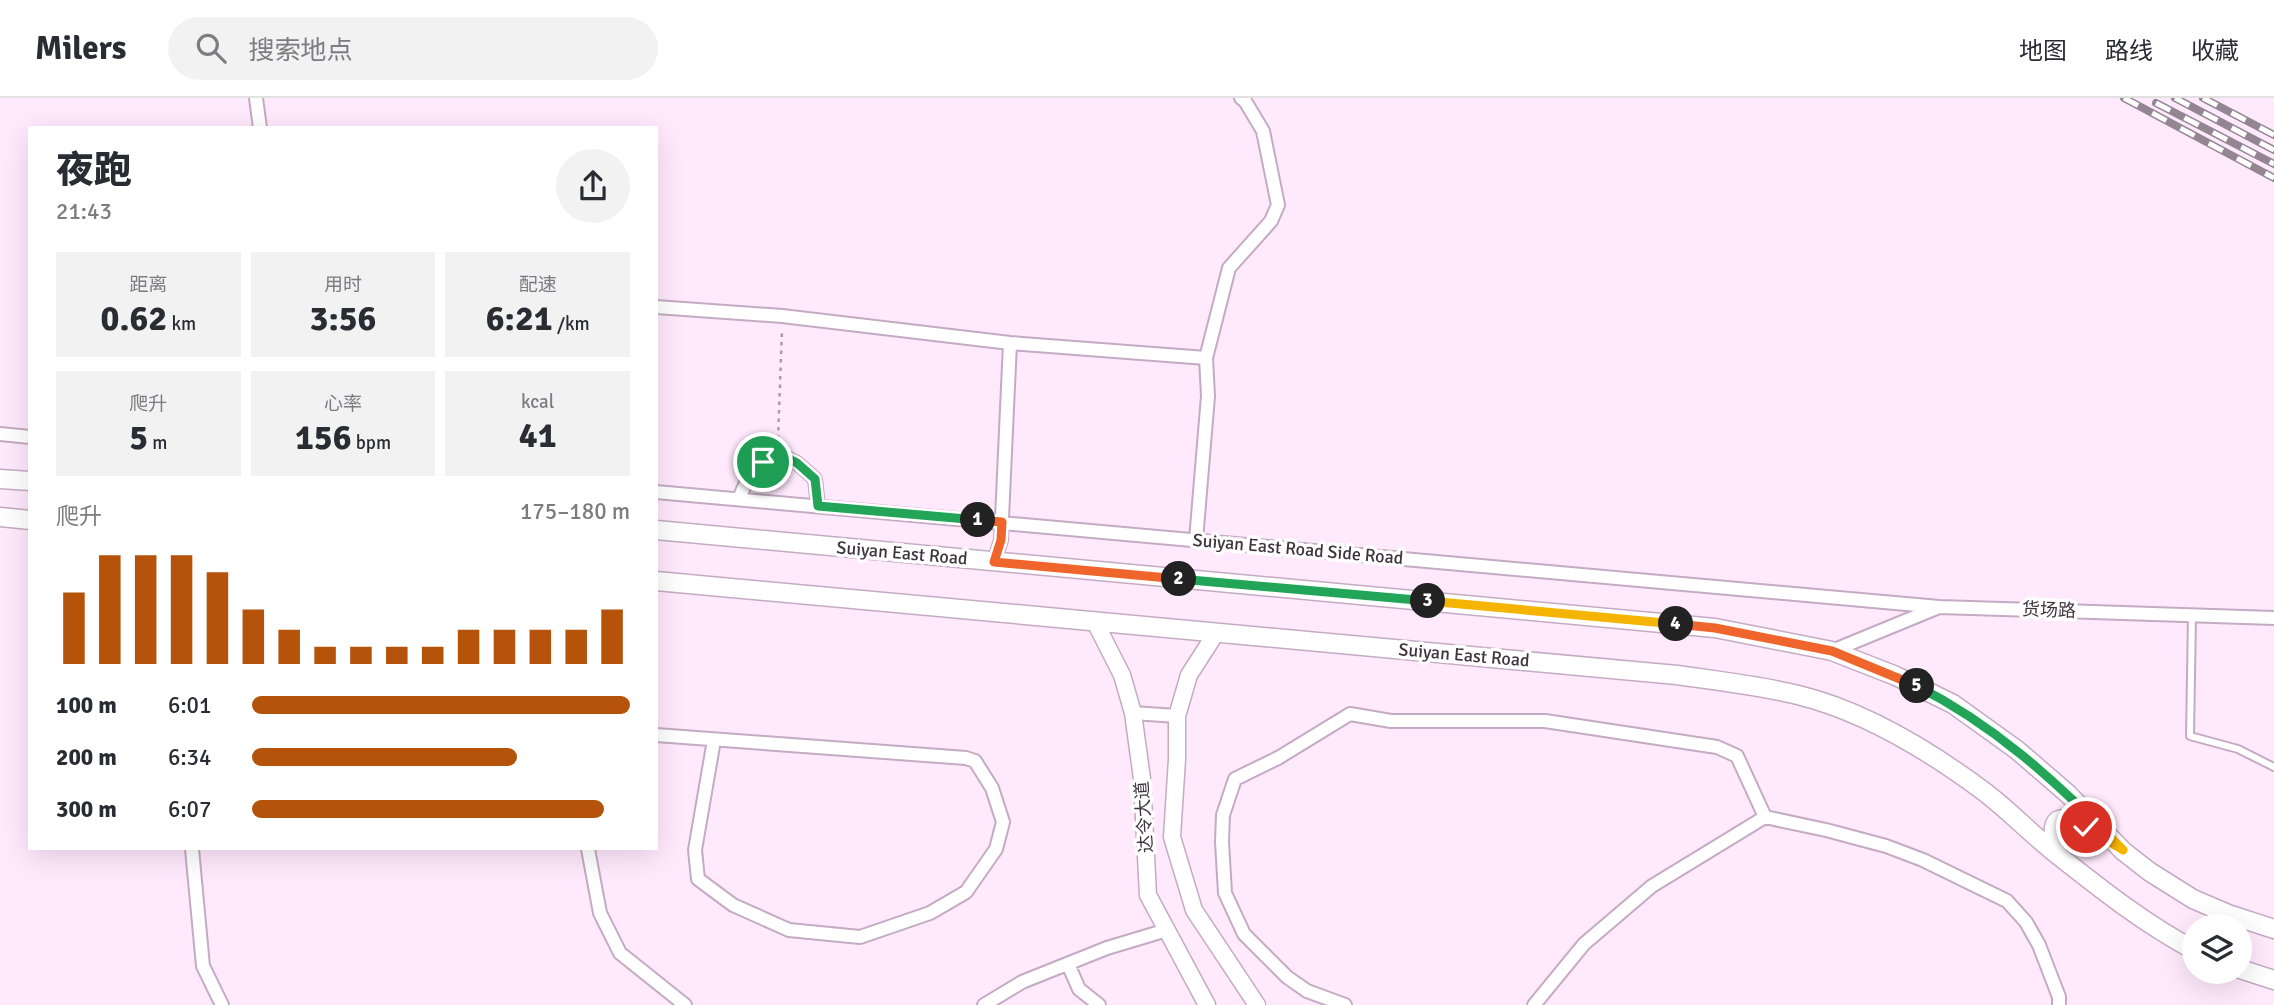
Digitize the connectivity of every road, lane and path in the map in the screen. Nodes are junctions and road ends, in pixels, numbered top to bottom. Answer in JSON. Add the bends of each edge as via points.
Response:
{"nodes":[{"id":1,"x":256,"y":98,"type":"edge"},
{"id":2,"x":1241,"y":98,"type":"edge"},
{"id":3,"x":260,"y":126,"type":"edge"},
{"id":4,"x":658,"y":307,"type":"edge"},
{"id":5,"x":782,"y":316,"type":"junction"},
{"id":6,"x":1010,"y":343,"type":"junction"},
{"id":7,"x":1206,"y":358,"type":"junction"},
{"id":8,"x":0,"y":434,"type":"edge"},
{"id":9,"x":28,"y":437,"type":"edge"},
{"id":10,"x":777,"y":453,"type":"junction"},
{"id":11,"x":0,"y":479,"type":"edge"},
{"id":12,"x":28,"y":481,"type":"edge"},
{"id":13,"x":658,"y":492,"type":"edge"},
{"id":14,"x":739,"y":499,"type":"junction"},
{"id":15,"x":818,"y":506,"type":"junction"},
{"id":16,"x":0,"y":517,"type":"edge"},
{"id":17,"x":28,"y":520,"type":"edge"},
{"id":18,"x":1002,"y":522,"type":"junction"},
{"id":19,"x":658,"y":530,"type":"edge"},
{"id":20,"x":1196,"y":540,"type":"junction"},
{"id":21,"x":994,"y":562,"type":"junction"},
{"id":22,"x":658,"y":581,"type":"edge"},
{"id":23,"x":1939,"y":607,"type":"junction"},
{"id":24,"x":2192,"y":615,"type":"junction"},
{"id":25,"x":2274,"y":618,"type":"edge"},
{"id":26,"x":1095,"y":622,"type":"junction"},
{"id":27,"x":1216,"y":633,"type":"junction"},
{"id":28,"x":1832,"y":651,"type":"junction"},
{"id":29,"x":1133,"y":713,"type":"junction"},
{"id":30,"x":1177,"y":716,"type":"junction"},
{"id":31,"x":658,"y":735,"type":"edge"},
{"id":32,"x":713,"y":740,"type":"junction"},
{"id":33,"x":2274,"y":766,"type":"edge"},
{"id":34,"x":1765,"y":817,"type":"junction"},
{"id":35,"x":192,"y":850,"type":"edge"},
{"id":36,"x":588,"y":850,"type":"edge"},
{"id":37,"x":2123,"y":850,"type":"junction"},
{"id":38,"x":2058,"y":855,"type":"junction"},
{"id":39,"x":2274,"y":929,"type":"edge"},
{"id":40,"x":1167,"y":930,"type":"junction"},
{"id":41,"x":2182,"y":943,"type":"edge"},
{"id":42,"x":1068,"y":964,"type":"junction"},
{"id":43,"x":2252,"y":973,"type":"edge"},
{"id":44,"x":2274,"y":981,"type":"edge"},
{"id":45,"x":222,"y":1005,"type":"edge"},
{"id":46,"x":685,"y":1005,"type":"edge"},
{"id":47,"x":984,"y":1005,"type":"edge"},
{"id":48,"x":1099,"y":1005,"type":"edge"},
{"id":49,"x":1207,"y":1005,"type":"edge"},
{"id":50,"x":1257,"y":1005,"type":"edge"},
{"id":51,"x":1345,"y":1005,"type":"edge"},
{"id":52,"x":1534,"y":1005,"type":"edge"},
{"id":53,"x":2059,"y":1005,"type":"edge"}],
"edges":[{"from":1,"to":3,"type":"street"},
{"from":2,"to":7,"type":"street","via":[[1263,131],[1278,205],[1271,221],[1229,268]]},
{"from":4,"to":5,"type":"street"},
{"from":5,"to":6,"type":"street"},
{"from":5,"to":10,"type":"path"},
{"from":6,"to":7,"type":"street"},
{"from":6,"to":18,"type":"street"},
{"from":7,"to":20,"type":"street","via":[[1208,396]]},
{"from":8,"to":9,"type":"street"},
{"from":10,"to":14,"type":"street","via":[[748,477]]},
{"from":10,"to":15,"type":"street","via":[[815,479]]},
{"from":11,"to":12,"type":"main road"},
{"from":13,"to":14,"type":"street","name":"Suiyan East Road Side Road"},
{"from":14,"to":15,"type":"street","name":"Suiyan East Road Side Road"},
{"from":15,"to":18,"type":"street","name":"Suiyan East Road Side Road"},
{"from":16,"to":17,"type":"main road"},
{"from":18,"to":20,"type":"street","name":"Suiyan East Road Side Road"},
{"from":18,"to":21,"type":"street"},
{"from":19,"to":21,"type":"main road","name":"Suiyan East Road"},
{"from":20,"to":23,"type":"street","name":"Suiyan East Road Side Road"},
{"from":21,"to":28,"type":"main road","name":"Suiyan East Road","via":[[1715,628]]},
{"from":22,"to":26,"type":"main road","name":"Suiyan East Road"},
{"from":23,"to":24,"type":"street","name":"货场路"},
{"from":23,"to":28,"type":"street","name":"货场路"},
{"from":24,"to":25,"type":"street","name":"货场路"},
{"from":24,"to":33,"type":"lane","via":[[2190,736],[2238,749]]},
{"from":26,"to":27,"type":"main road","name":"Suiyan East Road"},
{"from":26,"to":29,"type":"street","name":"达令大道","via":[[1122,675]]},
{"from":27,"to":30,"type":"street","name":"达令大道","via":[[1189,675]]},
{"from":27,"to":38,"type":"main road","name":"Suiyan East Road","via":[[1677,675],[1800,695],[1864,719],[1927,753],[1981,789]]},
{"from":28,"to":37,"type":"main road","name":"Suiyan East Road","via":[[1953,704],[2058,785]]},
{"from":29,"to":30,"type":"street"},
{"from":29,"to":40,"type":"street","name":"达令大道","via":[[1142,779],[1148,895]]},
{"from":30,"to":50,"type":"street","name":"达令大道","via":[[1172,837],[1194,910]]},
{"from":31,"to":32,"type":"street"},
{"from":32,"to":32,"type":"street","via":[[975,761],[992,788],[1003,822],[996,849],[966,892],[930,913],[860,937],[789,930],[733,905],[698,879],[695,850]]},
{"from":34,"to":51,"type":"street","via":[[1738,757],[1717,747],[1545,721],[1391,721],[1350,714],[1235,779],[1223,815],[1222,842],[1225,893],[1244,934],[1287,977],[1307,991]]},
{"from":34,"to":52,"type":"street","via":[[1652,886],[1584,944]]},
{"from":34,"to":53,"type":"street","via":[[1886,846],[2007,901],[2039,945]]},
{"from":35,"to":45,"type":"street","via":[[203,966]]},
{"from":36,"to":46,"type":"street","via":[[600,913],[620,953]]},
{"from":37,"to":38,"type":"main road","via":[[2063,818],[2053,830]]},
{"from":37,"to":39,"type":"main road","name":"Suiyan East Road","via":[[2193,899]]},
{"from":38,"to":41,"type":"main road","name":"Suiyan East Road","via":[[2130,912]]},
{"from":40,"to":42,"type":"street"},
{"from":40,"to":49,"type":"street","name":"达令大道"},
{"from":42,"to":47,"type":"street","via":[[1022,982]]},
{"from":42,"to":48,"type":"street","via":[[1079,989]]},
{"from":43,"to":44,"type":"main road"}]}
